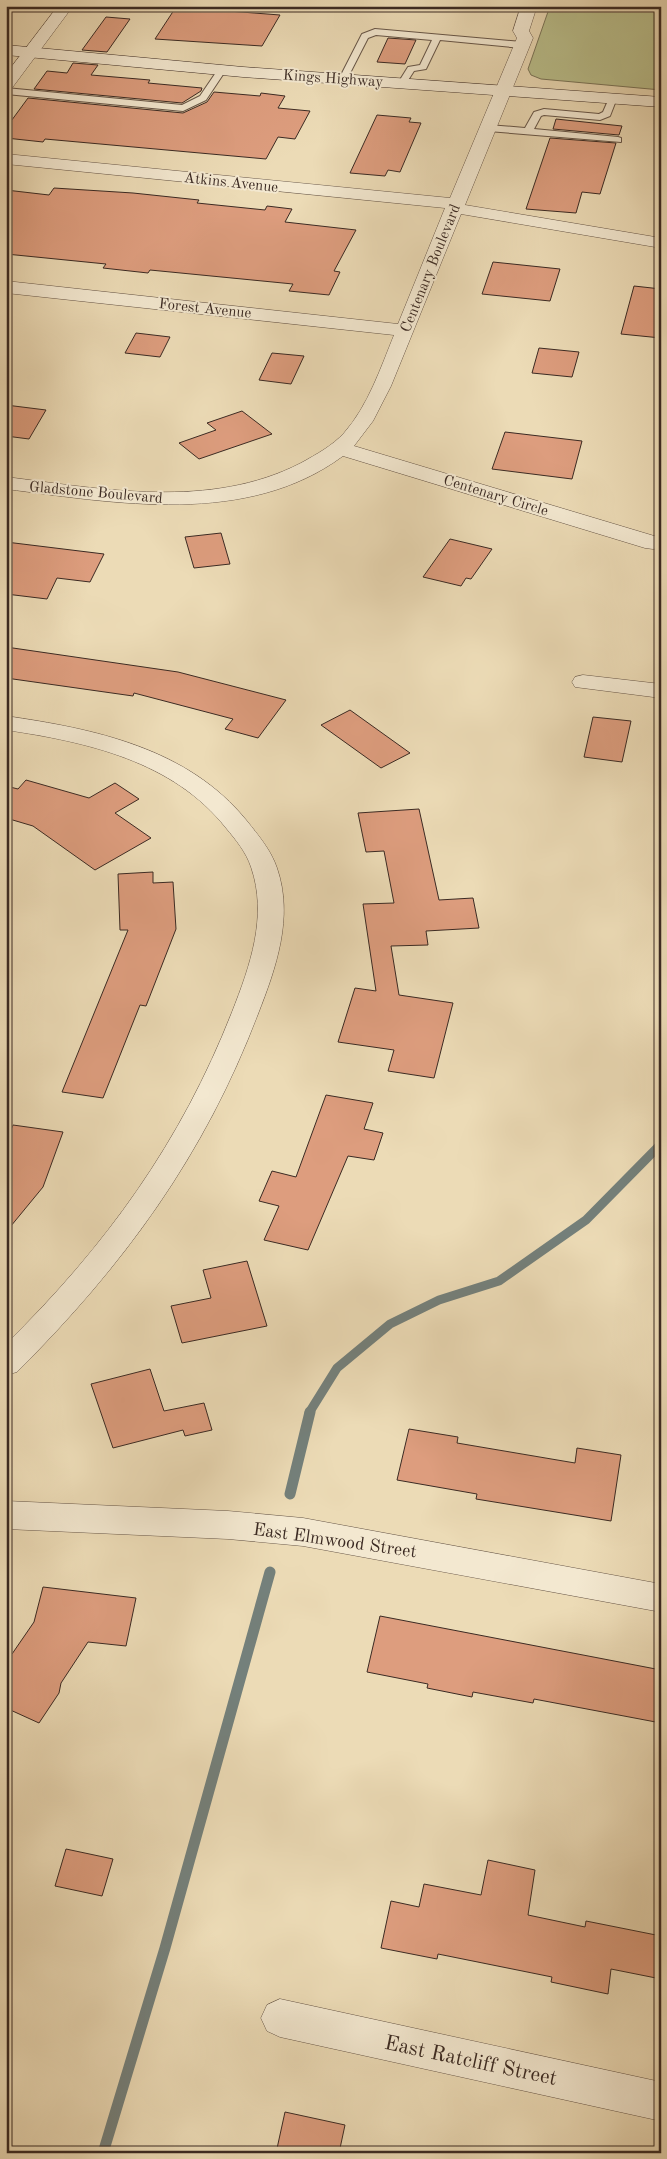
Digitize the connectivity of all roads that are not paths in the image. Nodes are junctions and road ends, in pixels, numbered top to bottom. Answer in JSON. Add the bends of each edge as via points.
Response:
{"nodes":[{"id":1,"x":66,"y":6,"type":"edge"},
{"id":2,"x":529,"y":6,"type":"edge"},
{"id":3,"x":544,"y":6,"type":"edge"},
{"id":4,"x":437,"y":38,"type":"junction"},
{"id":5,"x":524,"y":42,"type":"junction"},
{"id":6,"x":6,"y":50,"type":"edge"},
{"id":7,"x":31,"y":52,"type":"junction"},
{"id":8,"x":222,"y":70,"type":"junction"},
{"id":9,"x":343,"y":79,"type":"junction"},
{"id":10,"x":402,"y":84,"type":"junction"},
{"id":11,"x":6,"y":85,"type":"edge"},
{"id":12,"x":504,"y":90,"type":"junction"},
{"id":13,"x":6,"y":91,"type":"edge"},
{"id":14,"x":613,"y":98,"type":"junction"},
{"id":15,"x":661,"y":102,"type":"edge"},
{"id":16,"x":488,"y":128,"type":"junction"},
{"id":17,"x":528,"y":131,"type":"junction"},
{"id":18,"x":618,"y":140,"type":"dead end"},
{"id":19,"x":6,"y":159,"type":"edge"},
{"id":20,"x":455,"y":206,"type":"junction"},
{"id":21,"x":661,"y":243,"type":"edge"},
{"id":22,"x":6,"y":286,"type":"edge"},
{"id":23,"x":404,"y":330,"type":"junction"},
{"id":24,"x":339,"y":448,"type":"junction"},
{"id":25,"x":301,"y":472,"type":"joint"},
{"id":26,"x":6,"y":483,"type":"edge"},
{"id":27,"x":652,"y":543,"type":"dead end"},
{"id":28,"x":584,"y":682,"type":"dead end"},
{"id":29,"x":661,"y":692,"type":"edge"},
{"id":30,"x":6,"y":724,"type":"edge"},
{"id":31,"x":6,"y":1363,"type":"edge"},
{"id":32,"x":6,"y":1515,"type":"edge"},
{"id":33,"x":661,"y":1598,"type":"edge"},
{"id":34,"x":280,"y":2018,"type":"dead end"},
{"id":35,"x":661,"y":2102,"type":"edge"}],
"edges":[{"from":1,"to":7,"type":"street"},
{"from":2,"to":5,"type":"street","name":"Centenary Boulevard","via":[[521,31]]},
{"from":3,"to":5,"type":"street","name":"Centenary Boulevard","via":[[537,27]]},
{"from":4,"to":5,"type":"lane"},
{"from":4,"to":9,"type":"lane","via":[[375,32],[365,36]]},
{"from":4,"to":10,"type":"lane","via":[[423,67],[412,69]]},
{"from":5,"to":12,"type":"street","name":"Centenary Boulevard"},
{"from":6,"to":7,"type":"street","name":"Kings Highway"},
{"from":7,"to":8,"type":"street","name":"Kings Highway"},
{"from":7,"to":11,"type":"street"},
{"from":8,"to":9,"type":"street","name":"Kings Highway"},
{"from":8,"to":13,"type":"lane","via":[[203,98],[183,108]]},
{"from":9,"to":10,"type":"street","name":"Kings Highway"},
{"from":10,"to":12,"type":"street","name":"Kings Highway"},
{"from":12,"to":14,"type":"street","name":"Kings Highway"},
{"from":12,"to":16,"type":"street","name":"Centenary Boulevard"},
{"from":14,"to":15,"type":"street","name":"Kings Highway"},
{"from":14,"to":17,"type":"lane","via":[[607,114],[600,117],[544,112],[537,114]]},
{"from":16,"to":17,"type":"lane"},
{"from":16,"to":20,"type":"street","name":"Centenary Boulevard"},
{"from":17,"to":18,"type":"lane"},
{"from":19,"to":20,"type":"street","name":"Atkins Avenue"},
{"from":20,"to":21,"type":"street","name":"Atkins Avenue"},
{"from":20,"to":23,"type":"street","name":"Centenary Boulevard"},
{"from":22,"to":23,"type":"street","name":"Forest Avenue"},
{"from":23,"to":24,"type":"street","name":"Centenary Boulevard","via":[[362,423]]},
{"from":24,"to":25,"type":"street","name":"Centenary Boulevard"},
{"from":24,"to":27,"type":"street","name":"Centenary Circle"},
{"from":25,"to":26,"type":"street","name":"Gladstone Boulevard","via":[[229,494],[190,498],[126,498]]},
{"from":28,"to":29,"type":"street"},
{"from":30,"to":31,"type":"street","via":[[94,739],[157,762],[208,794],[222,807],[259,856],[272,904],[265,958],[233,1050],[173,1164],[101,1264]]},
{"from":32,"to":33,"type":"street","name":"East Elmwood Street","via":[[228,1525],[303,1532]]},
{"from":34,"to":35,"type":"street","name":"East Ratcliff Street"}]}
